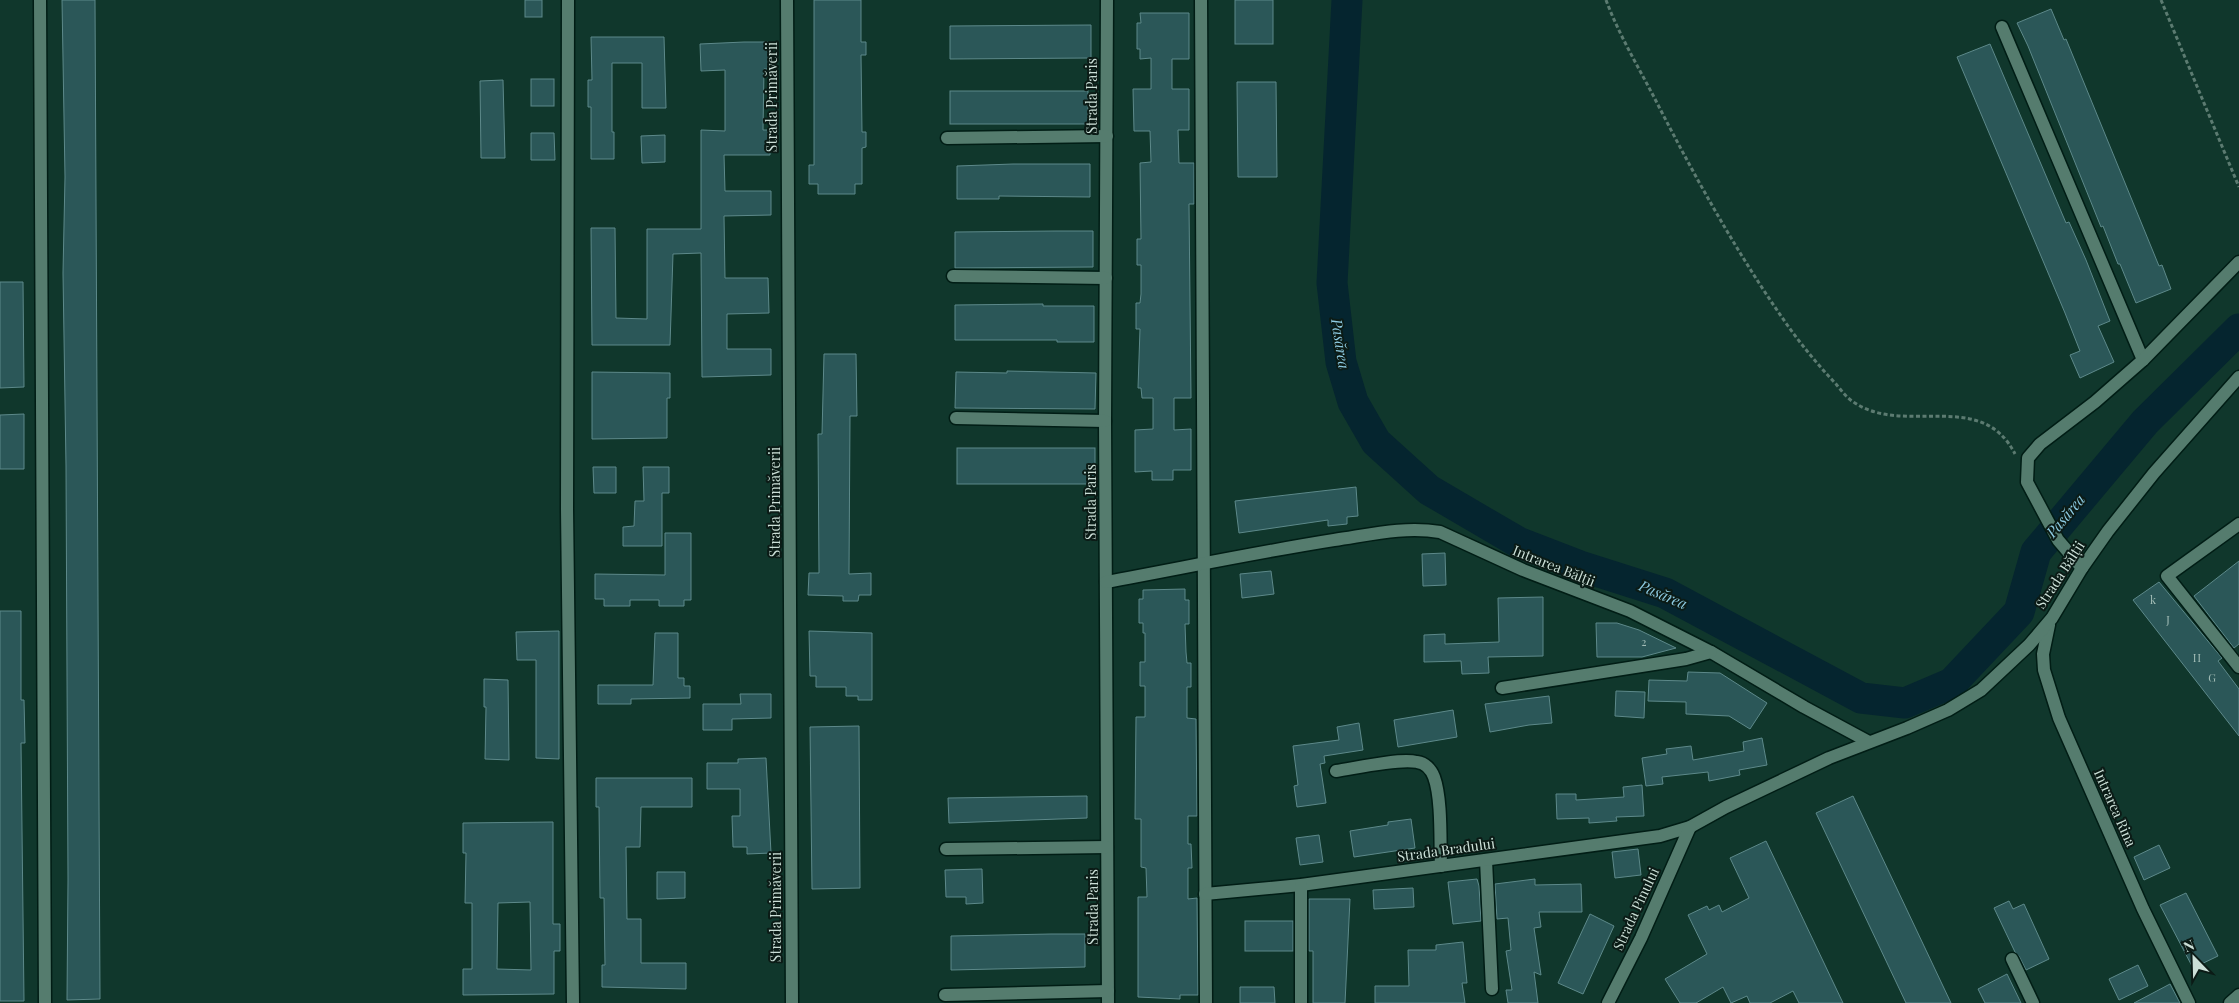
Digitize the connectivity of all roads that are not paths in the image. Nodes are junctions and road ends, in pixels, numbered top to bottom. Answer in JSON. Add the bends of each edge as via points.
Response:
{"nodes":[{"id":1,"x":40,"y":0,"type":"edge"},
{"id":2,"x":568,"y":0,"type":"edge"},
{"id":3,"x":787,"y":0,"type":"edge"},
{"id":4,"x":1107,"y":0,"type":"edge"},
{"id":5,"x":1201,"y":0,"type":"edge"},
{"id":6,"x":2002,"y":27,"type":"dead end"},
{"id":7,"x":1107,"y":136,"type":"junction"},
{"id":8,"x":947,"y":138,"type":"dead end"},
{"id":9,"x":2239,"y":262,"type":"edge"},
{"id":10,"x":953,"y":276,"type":"dead end"},
{"id":11,"x":1106,"y":278,"type":"junction"},
{"id":12,"x":2143,"y":360,"type":"junction"},
{"id":13,"x":2239,"y":377,"type":"edge"},
{"id":14,"x":956,"y":418,"type":"dead end"},
{"id":15,"x":1105,"y":421,"type":"junction"},
{"id":16,"x":2239,"y":524,"type":"edge"},
{"id":17,"x":1202,"y":564,"type":"junction"},
{"id":18,"x":2082,"y":568,"type":"junction"},
{"id":19,"x":1106,"y":582,"type":"junction"},
{"id":20,"x":2052,"y":618,"type":"junction"},
{"id":21,"x":1711,"y":652,"type":"junction"},
{"id":22,"x":2239,"y":667,"type":"edge"},
{"id":23,"x":1502,"y":688,"type":"dead end"},
{"id":24,"x":1869,"y":742,"type":"junction"},
{"id":25,"x":1336,"y":771,"type":"dead end"},
{"id":26,"x":1690,"y":827,"type":"junction"},
{"id":27,"x":1107,"y":847,"type":"junction"},
{"id":28,"x":946,"y":849,"type":"dead end"},
{"id":29,"x":1486,"y":860,"type":"junction"},
{"id":30,"x":1441,"y":866,"type":"junction"},
{"id":31,"x":1301,"y":885,"type":"junction"},
{"id":32,"x":1205,"y":894,"type":"junction"},
{"id":33,"x":2012,"y":960,"type":"dead end"},
{"id":34,"x":1492,"y":990,"type":"dead end"},
{"id":35,"x":945,"y":995,"type":"dead end"},
{"id":36,"x":2239,"y":996,"type":"edge"},
{"id":37,"x":1108,"y":997,"type":"edge"},
{"id":38,"x":45,"y":1003,"type":"edge"},
{"id":39,"x":572,"y":1003,"type":"edge"},
{"id":40,"x":792,"y":1003,"type":"edge"},
{"id":41,"x":1206,"y":1003,"type":"edge"},
{"id":42,"x":1301,"y":1003,"type":"edge"},
{"id":43,"x":1608,"y":1003,"type":"edge"},
{"id":44,"x":2033,"y":1003,"type":"edge"},
{"id":45,"x":2189,"y":1003,"type":"edge"},
{"id":46,"x":2230,"y":1003,"type":"edge"}],
"edges":[{"from":1,"to":38,"type":"street"},
{"from":2,"to":39,"type":"street","via":[[567,519]]},
{"from":3,"to":40,"type":"street","name":"Strada Primăverii"},
{"from":4,"to":7,"type":"street","name":"Strada Paris"},
{"from":5,"to":17,"type":"street"},
{"from":6,"to":12,"type":"street"},
{"from":7,"to":8,"type":"street"},
{"from":7,"to":11,"type":"street","name":"Strada Paris"},
{"from":9,"to":12,"type":"street"},
{"from":10,"to":11,"type":"street"},
{"from":11,"to":15,"type":"street","name":"Strada Paris"},
{"from":12,"to":18,"type":"street","via":[[2040,444],[2028,458],[2027,482],[2058,540]]},
{"from":13,"to":18,"type":"street","name":"Strada Bălții","via":[[2154,473]]},
{"from":14,"to":15,"type":"street"},
{"from":15,"to":19,"type":"street","name":"Strada Paris"},
{"from":16,"to":22,"type":"street","via":[[2167,576]]},
{"from":17,"to":19,"type":"street","name":"Intrarea Bălții"},
{"from":17,"to":21,"type":"street","name":"Intrarea Bălții","via":[[1391,531],[1440,532],[1523,570],[1630,611]]},
{"from":17,"to":32,"type":"street"},
{"from":18,"to":20,"type":"street","name":"Strada Bălții"},
{"from":19,"to":27,"type":"street","name":"Strada Paris"},
{"from":20,"to":24,"type":"street","name":"Strada Bălții","via":[[2030,645],[1981,690],[1948,710]]},
{"from":20,"to":45,"type":"street","name":"Intrarea Rina","via":[[2043,654],[2047,686],[2143,909]]},
{"from":21,"to":23,"type":"street","via":[[1686,659]]},
{"from":21,"to":24,"type":"street","name":"Intrarea Bălții"},
{"from":24,"to":26,"type":"street","name":"Strada Bălții","via":[[1829,758]]},
{"from":25,"to":30,"type":"street","via":[[1394,762],[1417,762],[1428,767],[1434,776],[1437,796]]},
{"from":26,"to":29,"type":"street","name":"Strada Bradului","via":[[1660,836]]},
{"from":26,"to":43,"type":"street","name":"Strada Pinului"},
{"from":27,"to":28,"type":"street"},
{"from":27,"to":37,"type":"street","name":"Strada Paris"},
{"from":29,"to":30,"type":"street","name":"Strada Bradului"},
{"from":29,"to":34,"type":"street"},
{"from":30,"to":31,"type":"street","name":"Strada Bradului"},
{"from":31,"to":32,"type":"street","name":"Strada Bradului"},
{"from":31,"to":42,"type":"street"},
{"from":32,"to":41,"type":"street"},
{"from":33,"to":44,"type":"street"},
{"from":35,"to":37,"type":"street"},
{"from":36,"to":46,"type":"street"}]}
